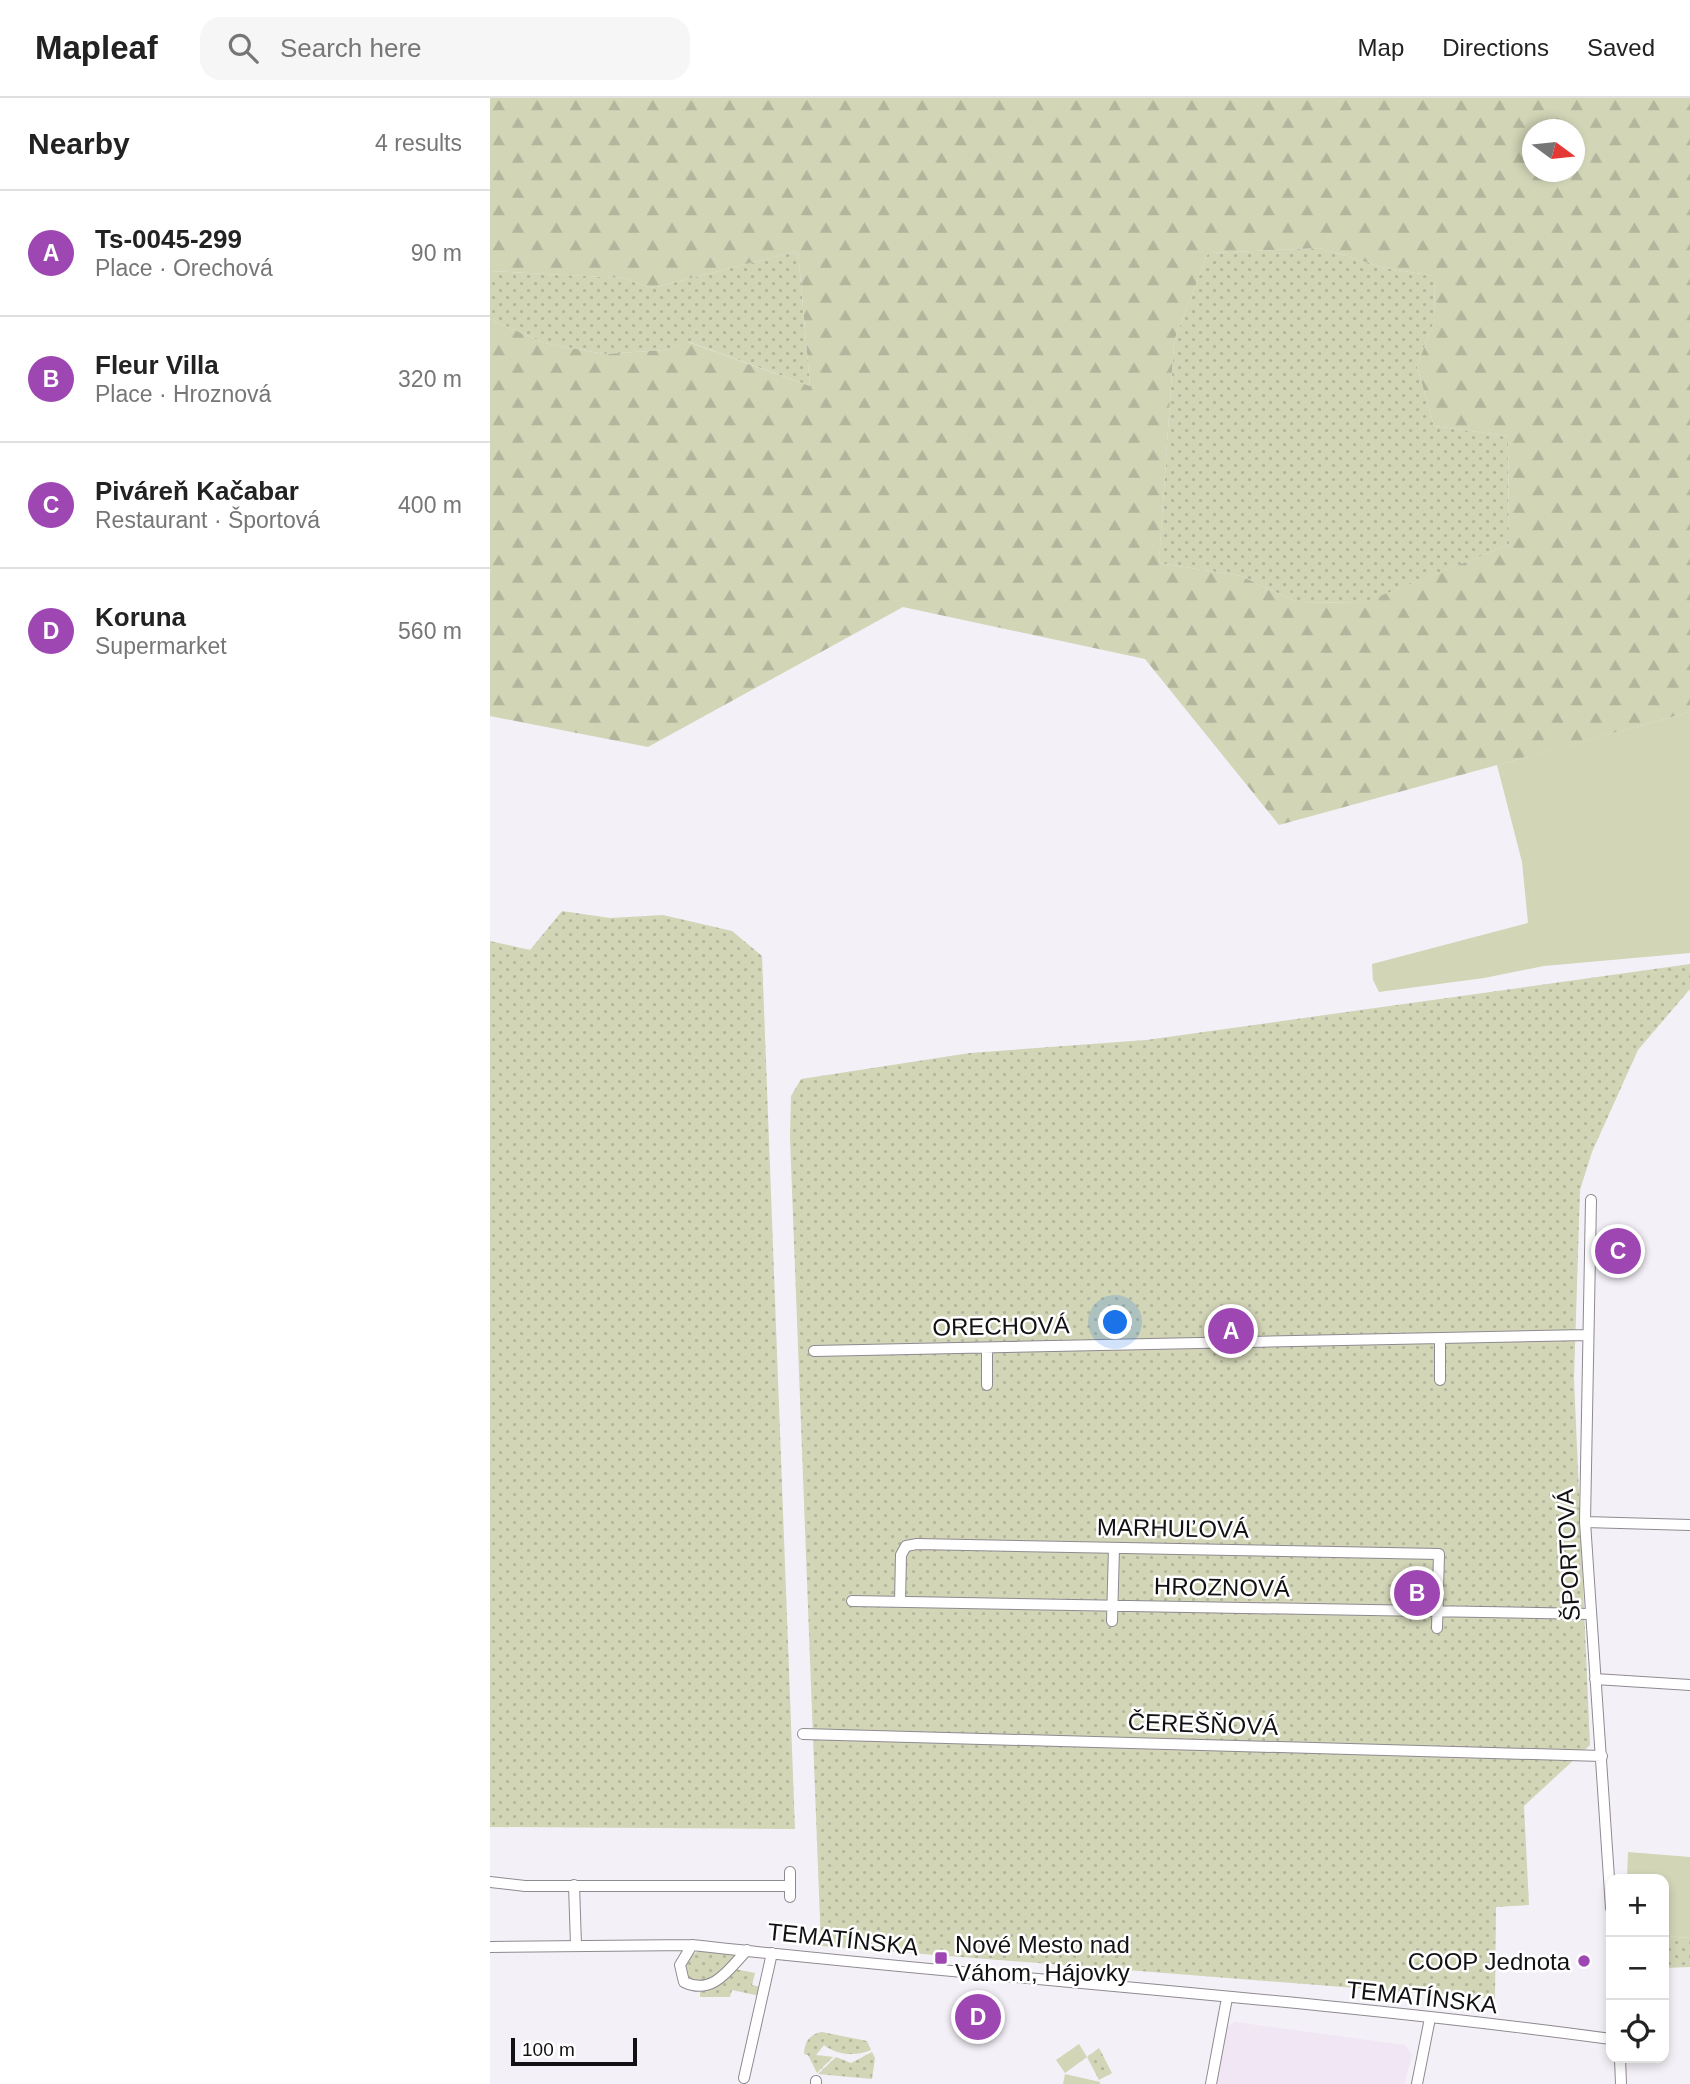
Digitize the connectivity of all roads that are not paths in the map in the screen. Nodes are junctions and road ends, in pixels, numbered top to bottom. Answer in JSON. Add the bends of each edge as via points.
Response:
{"nodes":[{"id":1,"x":1591,"y":1200,"type":"dead end"},
{"id":2,"x":1587,"y":1335,"type":"junction"},
{"id":3,"x":1440,"y":1338,"type":"junction"},
{"id":4,"x":987,"y":1348,"type":"junction"},
{"id":5,"x":814,"y":1351,"type":"dead end"},
{"id":6,"x":1440,"y":1380,"type":"dead end"},
{"id":7,"x":988,"y":1385,"type":"dead end"},
{"id":8,"x":1585,"y":1522,"type":"junction"},
{"id":9,"x":1690,"y":1525,"type":"edge"},
{"id":10,"x":1114,"y":1548,"type":"junction"},
{"id":11,"x":852,"y":1601,"type":"dead end"},
{"id":12,"x":900,"y":1602,"type":"junction"},
{"id":13,"x":1113,"y":1606,"type":"junction"},
{"id":14,"x":1437,"y":1612,"type":"junction"},
{"id":15,"x":1591,"y":1614,"type":"junction"},
{"id":16,"x":1112,"y":1621,"type":"dead end"},
{"id":17,"x":1437,"y":1628,"type":"dead end"},
{"id":18,"x":1595,"y":1679,"type":"junction"},
{"id":19,"x":1690,"y":1685,"type":"edge"},
{"id":20,"x":803,"y":1734,"type":"dead end"},
{"id":21,"x":1602,"y":1756,"type":"junction"},
{"id":22,"x":790,"y":1872,"type":"dead end"},
{"id":23,"x":1609,"y":1874,"type":"edge"},
{"id":24,"x":490,"y":1882,"type":"edge"},
{"id":25,"x":574,"y":1885,"type":"junction"},
{"id":26,"x":576,"y":1945,"type":"junction"},
{"id":27,"x":692,"y":1945,"type":"junction"},
{"id":28,"x":490,"y":1947,"type":"edge"},
{"id":29,"x":747,"y":1950,"type":"junction"},
{"id":30,"x":772,"y":1953,"type":"junction"},
{"id":31,"x":1227,"y":1998,"type":"junction"},
{"id":32,"x":1430,"y":2018,"type":"junction"},
{"id":33,"x":1606,"y":2038,"type":"edge"},
{"id":34,"x":1620,"y":2063,"type":"edge"},
{"id":35,"x":744,"y":2078,"type":"dead end"},
{"id":36,"x":1211,"y":2084,"type":"edge"},
{"id":37,"x":1417,"y":2084,"type":"edge"},
{"id":38,"x":1621,"y":2084,"type":"edge"}],
"edges":[{"from":1,"to":2,"type":"street","name":"ŠPORTOVÁ"},
{"from":2,"to":3,"type":"street","name":"ORECHOVÁ"},
{"from":2,"to":8,"type":"street","name":"ŠPORTOVÁ"},
{"from":3,"to":4,"type":"street","name":"ORECHOVÁ"},
{"from":3,"to":6,"type":"street"},
{"from":4,"to":5,"type":"street","name":"ORECHOVÁ"},
{"from":4,"to":7,"type":"street"},
{"from":8,"to":9,"type":"street"},
{"from":8,"to":15,"type":"street","name":"ŠPORTOVÁ"},
{"from":10,"to":12,"type":"street","name":"MARHUĽOVÁ","via":[[906,1546],[901,1555]]},
{"from":10,"to":13,"type":"street"},
{"from":10,"to":14,"type":"street","name":"MARHUĽOVÁ","via":[[1439,1554]]},
{"from":11,"to":12,"type":"street","name":"HROZNOVÁ"},
{"from":12,"to":13,"type":"street","name":"HROZNOVÁ"},
{"from":13,"to":14,"type":"street","name":"HROZNOVÁ"},
{"from":13,"to":16,"type":"street"},
{"from":14,"to":15,"type":"street","name":"HROZNOVÁ"},
{"from":14,"to":17,"type":"street"},
{"from":15,"to":18,"type":"street","name":"ŠPORTOVÁ"},
{"from":18,"to":19,"type":"street"},
{"from":18,"to":21,"type":"street","name":"ŠPORTOVÁ"},
{"from":20,"to":21,"type":"street","name":"ČEREŠŇOVÁ"},
{"from":21,"to":23,"type":"street","name":"ŠPORTOVÁ"},
{"from":22,"to":25,"type":"street","via":[[790,1892]]},
{"from":24,"to":25,"type":"street"},
{"from":25,"to":26,"type":"street"},
{"from":26,"to":27,"type":"street","name":"TEMATÍNSKA"},
{"from":26,"to":28,"type":"street","name":"TEMATÍNSKA"},
{"from":27,"to":29,"type":"street","name":"TEMATÍNSKA"},
{"from":27,"to":29,"type":"street","name":"TEMATÍNSKA","via":[[680,1965],[684,1982],[695,1987],[707,1987],[720,1979]]},
{"from":29,"to":30,"type":"street","name":"TEMATÍNSKA"},
{"from":30,"to":31,"type":"street","name":"TEMATÍNSKA"},
{"from":30,"to":35,"type":"street"},
{"from":31,"to":32,"type":"street","name":"TEMATÍNSKA"},
{"from":31,"to":36,"type":"street"},
{"from":32,"to":33,"type":"street","name":"TEMATÍNSKA"},
{"from":32,"to":37,"type":"street"},
{"from":34,"to":38,"type":"street"}]}
